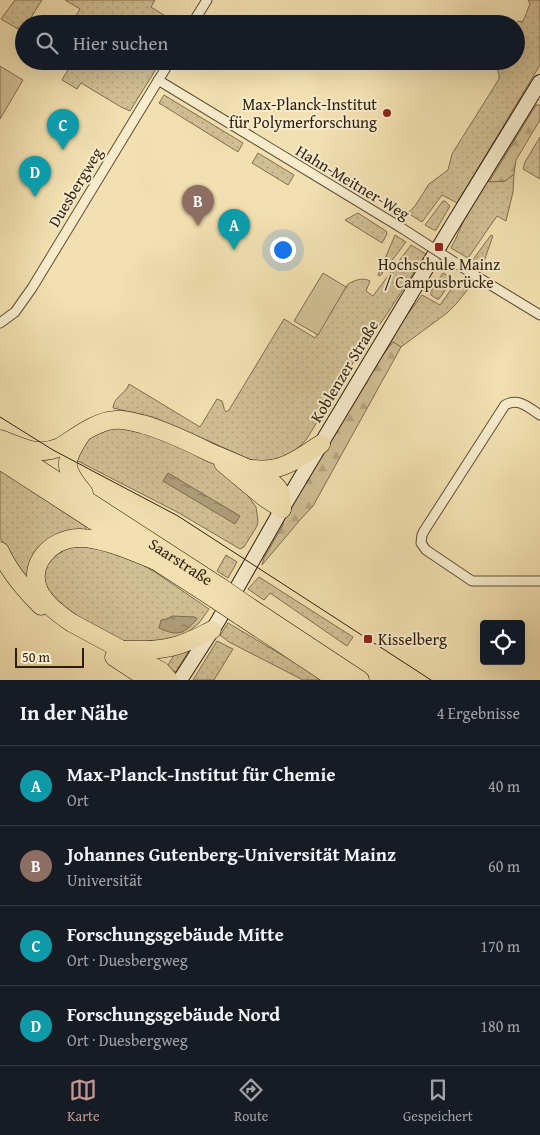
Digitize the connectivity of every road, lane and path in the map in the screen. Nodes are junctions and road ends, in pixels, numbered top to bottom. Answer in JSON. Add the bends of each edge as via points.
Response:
{"nodes":[{"id":1,"x":206,"y":0,"type":"edge"},
{"id":2,"x":197,"y":15,"type":"edge"},
{"id":3,"x":164,"y":70,"type":"edge"},
{"id":4,"x":158,"y":80,"type":"junction"},
{"id":5,"x":540,"y":82,"type":"edge"},
{"id":6,"x":540,"y":315,"type":"edge"},
{"id":7,"x":0,"y":323,"type":"edge"},
{"id":8,"x":540,"y":415,"type":"edge"},
{"id":9,"x":81,"y":435,"type":"junction"},
{"id":10,"x":0,"y":439,"type":"edge"},
{"id":11,"x":0,"y":444,"type":"edge"},
{"id":12,"x":321,"y":444,"type":"junction"},
{"id":13,"x":209,"y":452,"type":"junction"},
{"id":14,"x":0,"y":460,"type":"edge"},
{"id":15,"x":248,"y":469,"type":"junction"},
{"id":16,"x":92,"y":504,"type":"junction"},
{"id":17,"x":282,"y":509,"type":"junction"},
{"id":18,"x":0,"y":551,"type":"edge"},
{"id":19,"x":159,"y":562,"type":"junction"},
{"id":20,"x":540,"y":581,"type":"edge"},
{"id":21,"x":218,"y":594,"type":"junction"},
{"id":22,"x":242,"y":610,"type":"junction"},
{"id":23,"x":212,"y":630,"type":"junction"},
{"id":24,"x":123,"y":650,"type":"junction"},
{"id":25,"x":149,"y":680,"type":"edge"},
{"id":26,"x":169,"y":680,"type":"edge"},
{"id":27,"x":180,"y":680,"type":"edge"},
{"id":28,"x":337,"y":680,"type":"edge"},
{"id":29,"x":360,"y":680,"type":"edge"}],
"edges":[{"from":1,"to":2,"type":"street"},
{"from":3,"to":4,"type":"street","name":"Duesbergweg"},
{"from":4,"to":6,"type":"street","name":"Hahn-Meitner-Weg","bridge":true},
{"from":4,"to":7,"type":"street","name":"Duesbergweg","via":[[30,291],[15,312]]},
{"from":5,"to":12,"type":"main road","name":"Koblenzer Straße"},
{"from":8,"to":20,"type":"street","via":[[517,402],[505,405],[422,535],[421,543],[430,554],[472,581]]},
{"from":9,"to":10,"type":"highway","via":[[54,450],[42,452]]},
{"from":9,"to":13,"type":"highway","via":[[100,424],[121,420],[164,431]]},
{"from":9,"to":16,"type":"highway","via":[[70,454],[68,467],[72,479]]},
{"from":11,"to":16,"type":"highway","name":"Saarstraße"},
{"from":12,"to":15,"type":"highway","via":[[279,468]]},
{"from":12,"to":17,"type":"main road","name":"Koblenzer Straße"},
{"from":13,"to":15,"type":"highway"},
{"from":13,"to":17,"type":"highway"},
{"from":14,"to":19,"type":"highway","name":"Saarstraße"},
{"from":15,"to":17,"type":"highway","via":[[276,485],[281,494]]},
{"from":16,"to":21,"type":"highway","name":"Saarstraße"},
{"from":17,"to":23,"type":"main road","name":"Koblenzer Straße"},
{"from":18,"to":25,"type":"highway","via":[[16,578],[47,612]]},
{"from":19,"to":21,"type":"highway","name":"Saarstraße"},
{"from":19,"to":24,"type":"highway","via":[[95,540],[75,538],[50,548],[37,567],[39,592],[52,608],[72,623]]},
{"from":21,"to":22,"type":"highway","name":"Saarstraße","bridge":true},
{"from":22,"to":28,"type":"highway","name":"Saarstraße"},
{"from":22,"to":29,"type":"highway","name":"Saarstraße"},
{"from":23,"to":24,"type":"highway","via":[[174,647]]},
{"from":23,"to":27,"type":"main road","name":"Koblenzer Straße"},
{"from":24,"to":26,"type":"highway","via":[[161,671]]}]}
